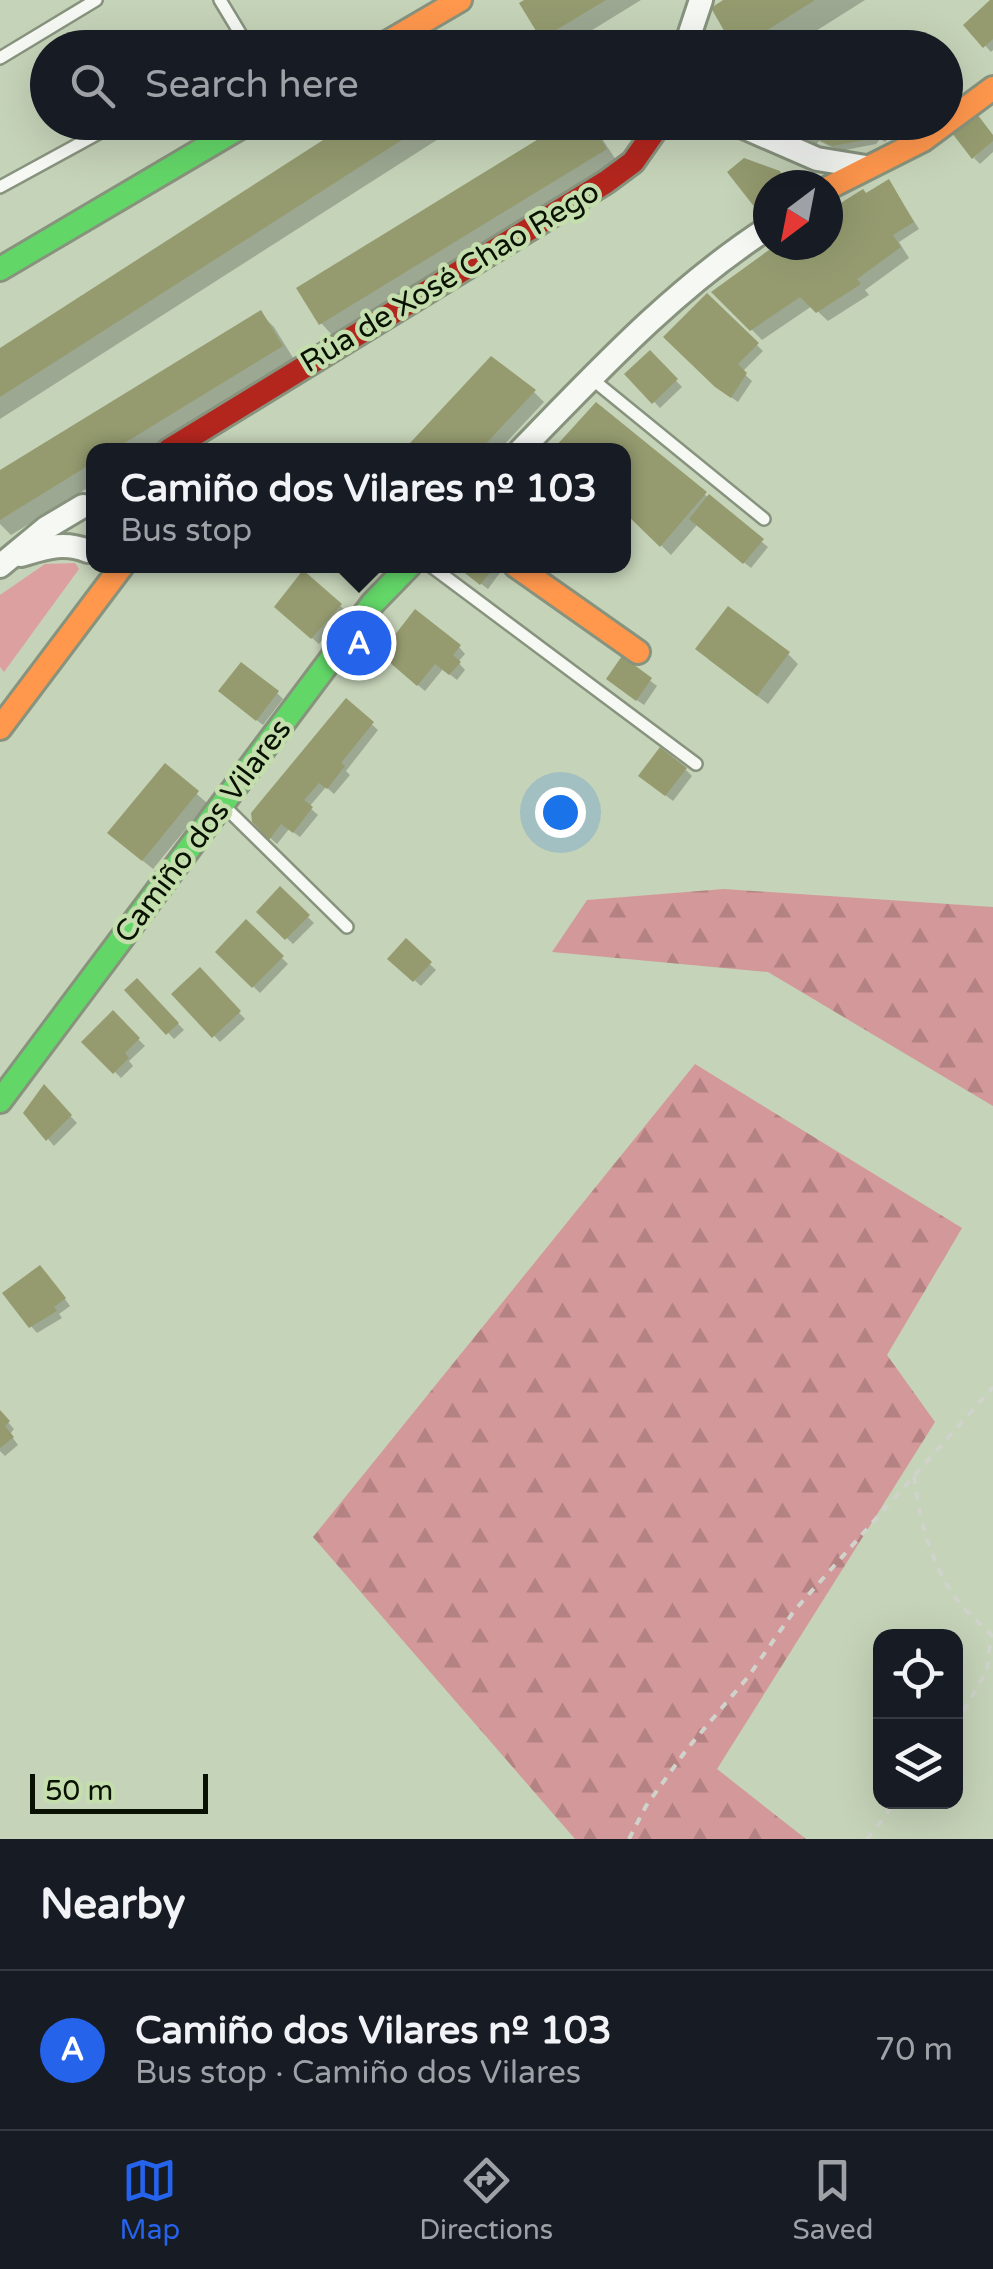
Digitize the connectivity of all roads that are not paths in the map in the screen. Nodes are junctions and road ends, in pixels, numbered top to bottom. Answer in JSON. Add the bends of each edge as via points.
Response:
{"nodes":[{"id":1,"x":96,"y":0,"type":"edge"},
{"id":2,"x":220,"y":0,"type":"edge"},
{"id":3,"x":460,"y":0,"type":"edge"},
{"id":4,"x":702,"y":0,"type":"edge"},
{"id":5,"x":46,"y":30,"type":"edge"},
{"id":6,"x":238,"y":30,"type":"edge"},
{"id":7,"x":409,"y":30,"type":"edge"},
{"id":8,"x":691,"y":30,"type":"edge"},
{"id":9,"x":30,"y":40,"type":"edge"},
{"id":10,"x":0,"y":58,"type":"edge"},
{"id":11,"x":993,"y":88,"type":"edge"},
{"id":12,"x":963,"y":110,"type":"edge"},
{"id":13,"x":85,"y":140,"type":"edge"},
{"id":14,"x":219,"y":140,"type":"edge"},
{"id":15,"x":648,"y":140,"type":"edge"},
{"id":16,"x":773,"y":140,"type":"edge"},
{"id":17,"x":922,"y":140,"type":"edge"},
{"id":18,"x":817,"y":159,"type":"junction"},
{"id":19,"x":866,"y":167,"type":"junction"},
{"id":20,"x":823,"y":170,"type":"edge"},
{"id":21,"x":843,"y":179,"type":"edge"},
{"id":22,"x":0,"y":187,"type":"edge"},
{"id":23,"x":753,"y":239,"type":"edge"},
{"id":24,"x":0,"y":269,"type":"edge"},
{"id":25,"x":592,"y":379,"type":"junction"},
{"id":26,"x":224,"y":417,"type":"junction"},
{"id":27,"x":181,"y":443,"type":"edge"},
{"id":28,"x":201,"y":443,"type":"edge"},
{"id":29,"x":528,"y":443,"type":"edge"},
{"id":30,"x":86,"y":502,"type":"edge"},
{"id":31,"x":86,"y":508,"type":"edge"},
{"id":32,"x":764,"y":519,"type":"dead end"},
{"id":33,"x":86,"y":544,"type":"edge"},
{"id":34,"x":86,"y":553,"type":"edge"},
{"id":35,"x":6,"y":562,"type":"edge"},
{"id":36,"x":96,"y":573,"type":"edge"},
{"id":37,"x":117,"y":573,"type":"edge"},
{"id":38,"x":402,"y":573,"type":"edge"},
{"id":39,"x":441,"y":573,"type":"edge"},
{"id":40,"x":526,"y":573,"type":"edge"},
{"id":41,"x":72,"y":630,"type":"junction"},
{"id":42,"x":638,"y":652,"type":"dead end"},
{"id":43,"x":26,"y":693,"type":"junction"},
{"id":44,"x":0,"y":711,"type":"edge"},
{"id":45,"x":0,"y":728,"type":"edge"},
{"id":46,"x":696,"y":764,"type":"dead end"},
{"id":47,"x":223,"y":804,"type":"junction"},
{"id":48,"x":347,"y":927,"type":"dead end"},
{"id":49,"x":0,"y":1100,"type":"edge"}],
"edges":[{"from":1,"to":5,"type":"lane"},
{"from":2,"to":6,"type":"lane"},
{"from":3,"to":7,"type":"street"},
{"from":4,"to":8,"type":"street"},
{"from":9,"to":10,"type":"lane"},
{"from":11,"to":12,"type":"street"},
{"from":13,"to":22,"type":"lane"},
{"from":14,"to":24,"type":"street"},
{"from":15,"to":26,"type":"street","name":"Rúa de Xosé Chao Rego","via":[[606,182]]},
{"from":16,"to":18,"type":"street"},
{"from":17,"to":19,"type":"street"},
{"from":18,"to":19,"type":"street"},
{"from":18,"to":20,"type":"street"},
{"from":19,"to":21,"type":"street"},
{"from":23,"to":25,"type":"street"},
{"from":25,"to":29,"type":"street"},
{"from":25,"to":32,"type":"lane"},
{"from":26,"to":27,"type":"street","name":"Rúa de Xosé Chao Rego"},
{"from":26,"to":28,"type":"street","name":"Rúa de Xosé Chao Rego"},
{"from":30,"to":35,"type":"street"},
{"from":31,"to":33,"type":"street","via":[[78,529]]},
{"from":34,"to":35,"type":"street","via":[[54,545]]},
{"from":36,"to":41,"type":"street"},
{"from":37,"to":41,"type":"street"},
{"from":38,"to":47,"type":"street","name":"Camiño dos Vilares"},
{"from":39,"to":46,"type":"lane"},
{"from":40,"to":42,"type":"street"},
{"from":41,"to":43,"type":"street"},
{"from":43,"to":44,"type":"street"},
{"from":43,"to":45,"type":"street"},
{"from":47,"to":48,"type":"lane"},
{"from":47,"to":49,"type":"street","name":"Camiño dos Vilares"}]}
